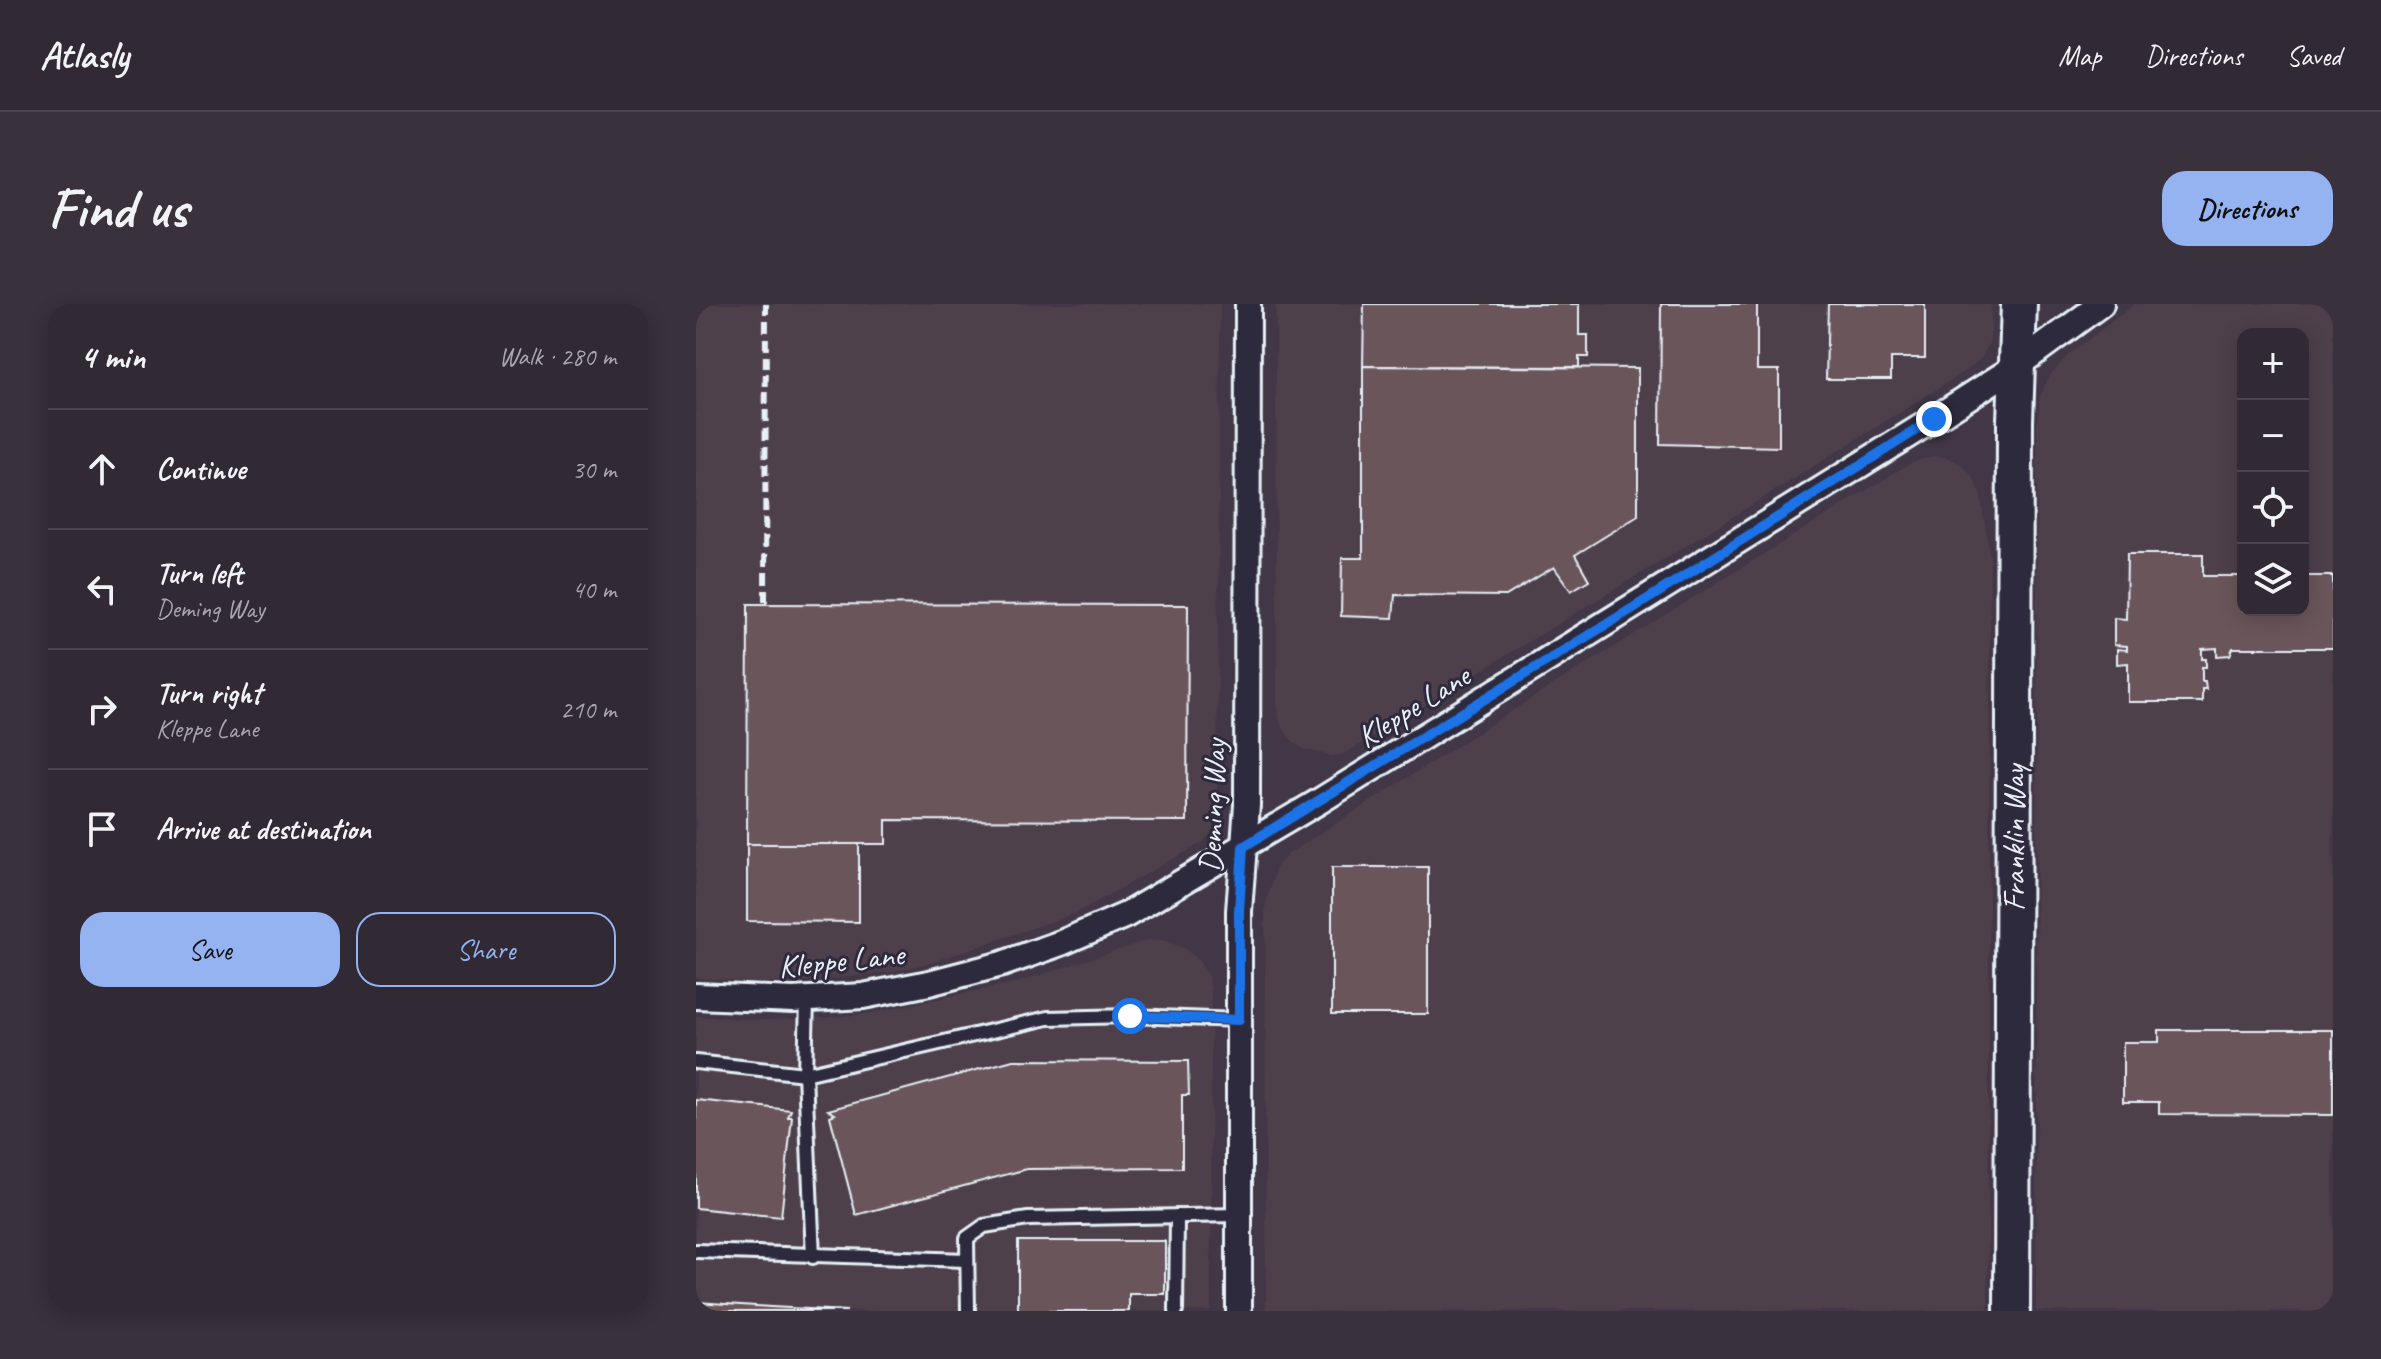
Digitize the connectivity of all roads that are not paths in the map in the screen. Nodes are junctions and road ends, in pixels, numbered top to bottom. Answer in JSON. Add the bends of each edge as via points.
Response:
{"nodes":[{"id":1,"x":1248,"y":304,"type":"edge"},
{"id":2,"x":2019,"y":304,"type":"edge"},
{"id":3,"x":2101,"y":304,"type":"edge"},
{"id":4,"x":2018,"y":365,"type":"junction"},
{"id":5,"x":1243,"y":847,"type":"junction"},
{"id":6,"x":696,"y":996,"type":"edge"},
{"id":7,"x":807,"y":1000,"type":"junction"},
{"id":8,"x":1239,"y":1020,"type":"junction"},
{"id":9,"x":696,"y":1062,"type":"edge"},
{"id":10,"x":805,"y":1074,"type":"junction"},
{"id":11,"x":1239,"y":1215,"type":"junction"},
{"id":12,"x":1177,"y":1216,"type":"junction"},
{"id":13,"x":696,"y":1251,"type":"edge"},
{"id":14,"x":813,"y":1257,"type":"junction"},
{"id":15,"x":967,"y":1260,"type":"junction"},
{"id":16,"x":968,"y":1311,"type":"edge"},
{"id":17,"x":1176,"y":1311,"type":"edge"},
{"id":18,"x":1239,"y":1311,"type":"edge"},
{"id":19,"x":2012,"y":1311,"type":"edge"}],
"edges":[{"from":1,"to":5,"type":"street","name":"Deming Way"},
{"from":2,"to":4,"type":"street","name":"Franklin Way"},
{"from":3,"to":4,"type":"street","name":"Kleppe Lane"},
{"from":4,"to":5,"type":"street","name":"Kleppe Lane"},
{"from":4,"to":19,"type":"street","name":"Franklin Way"},
{"from":5,"to":7,"type":"street","name":"Kleppe Lane","via":[[1126,915],[1002,964],[863,996]]},
{"from":5,"to":8,"type":"street","name":"Deming Way"},
{"from":6,"to":7,"type":"street","name":"Kleppe Lane"},
{"from":7,"to":10,"type":"lane"},
{"from":8,"to":10,"type":"lane","via":[[1048,1018]]},
{"from":8,"to":11,"type":"street","name":"Deming Way"},
{"from":9,"to":10,"type":"lane"},
{"from":10,"to":14,"type":"lane"},
{"from":11,"to":12,"type":"lane"},
{"from":11,"to":18,"type":"street","name":"Deming Way"},
{"from":12,"to":15,"type":"lane","via":[[1028,1219],[984,1226],[967,1238]]},
{"from":12,"to":17,"type":"lane"},
{"from":13,"to":14,"type":"lane"},
{"from":14,"to":15,"type":"lane"},
{"from":15,"to":16,"type":"lane"}]}
